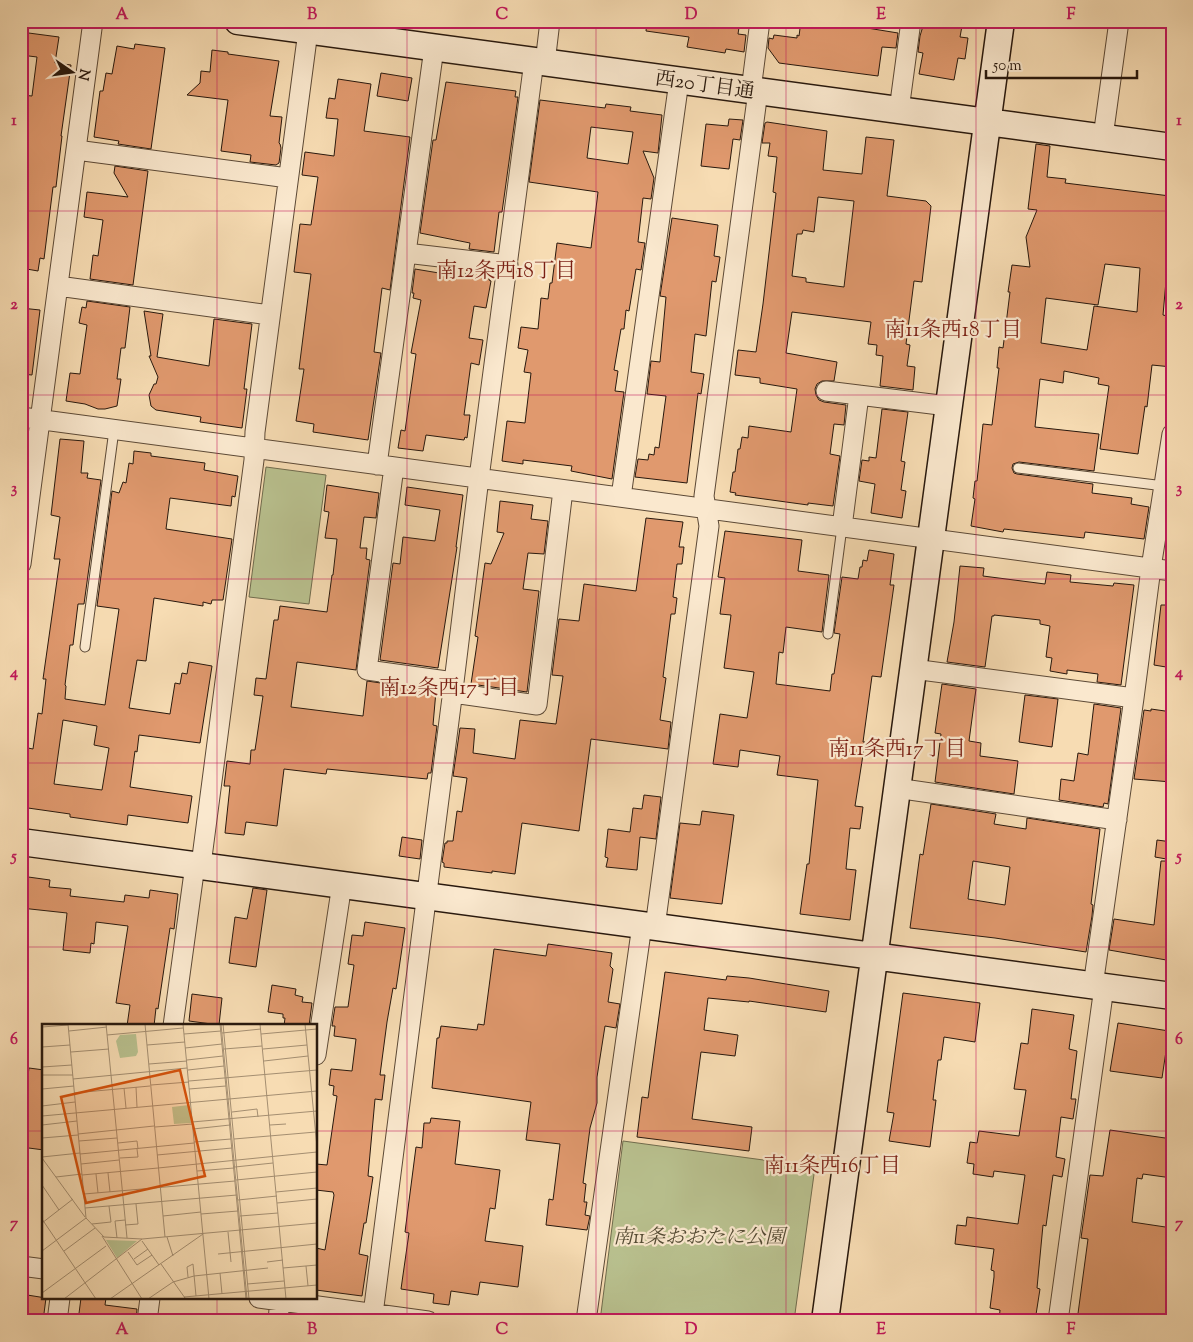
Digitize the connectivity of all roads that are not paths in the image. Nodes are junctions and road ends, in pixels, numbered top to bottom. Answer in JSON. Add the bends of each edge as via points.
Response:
{"nodes":[{"id":1,"x":93,"y":21,"type":"edge"},
{"id":2,"x":238,"y":21,"type":"edge"},
{"id":3,"x":550,"y":21,"type":"edge"},
{"id":4,"x":760,"y":21,"type":"edge"},
{"id":5,"x":911,"y":21,"type":"edge"},
{"id":6,"x":1001,"y":21,"type":"edge"},
{"id":7,"x":1119,"y":21,"type":"edge"},
{"id":8,"x":315,"y":28,"type":"edge"},
{"id":9,"x":434,"y":48,"type":"junction"},
{"id":10,"x":540,"y":62,"type":"junction"},
{"id":11,"x":679,"y":81,"type":"junction"},
{"id":12,"x":754,"y":91,"type":"junction"},
{"id":13,"x":899,"y":110,"type":"junction"},
{"id":14,"x":987,"y":122,"type":"junction"},
{"id":15,"x":1103,"y":138,"type":"junction"},
{"id":16,"x":1172,"y":146,"type":"edge"},
{"id":17,"x":76,"y":150,"type":"junction"},
{"id":18,"x":288,"y":178,"type":"junction"},
{"id":19,"x":406,"y":253,"type":"junction"},
{"id":20,"x":508,"y":265,"type":"junction"},
{"id":21,"x":58,"y":286,"type":"junction"},
{"id":22,"x":270,"y":315,"type":"junction"},
{"id":23,"x":826,"y":391,"type":"dead end"},
{"id":24,"x":859,"y":395,"type":"junction"},
{"id":25,"x":948,"y":406,"type":"junction"},
{"id":26,"x":21,"y":417,"type":"edge"},
{"id":27,"x":40,"y":420,"type":"junction"},
{"id":28,"x":114,"y":430,"type":"junction"},
{"id":29,"x":1172,"y":434,"type":"edge"},
{"id":30,"x":254,"y":448,"type":"junction"},
{"id":31,"x":386,"y":466,"type":"junction"},
{"id":32,"x":1018,"y":468,"type":"dead end"},
{"id":33,"x":479,"y":478,"type":"junction"},
{"id":34,"x":1164,"y":486,"type":"junction"},
{"id":35,"x":563,"y":490,"type":"junction"},
{"id":36,"x":621,"y":497,"type":"junction"},
{"id":37,"x":707,"y":509,"type":"junction"},
{"id":38,"x":842,"y":526,"type":"junction"},
{"id":39,"x":930,"y":538,"type":"junction"},
{"id":40,"x":21,"y":564,"type":"edge"},
{"id":41,"x":1151,"y":568,"type":"junction"},
{"id":42,"x":1172,"y":571,"type":"edge"},
{"id":43,"x":828,"y":634,"type":"dead end"},
{"id":44,"x":85,"y":646,"type":"dead end"},
{"id":45,"x":913,"y":669,"type":"junction"},
{"id":46,"x":454,"y":687,"type":"junction"},
{"id":47,"x":1134,"y":698,"type":"junction"},
{"id":48,"x":896,"y":788,"type":"junction"},
{"id":49,"x":1117,"y":820,"type":"junction"},
{"id":50,"x":21,"y":842,"type":"edge"},
{"id":51,"x":198,"y":865,"type":"junction"},
{"id":52,"x":342,"y":884,"type":"junction"},
{"id":53,"x":427,"y":896,"type":"junction"},
{"id":54,"x":649,"y":926,"type":"junction"},
{"id":55,"x":874,"y":956,"type":"junction"},
{"id":56,"x":1098,"y":986,"type":"junction"},
{"id":57,"x":1172,"y":996,"type":"edge"},
{"id":58,"x":173,"y":1024,"type":"edge"},
{"id":59,"x":318,"y":1042,"type":"edge"},
{"id":60,"x":21,"y":1266,"type":"edge"},
{"id":61,"x":42,"y":1269,"type":"edge"},
{"id":62,"x":60,"y":1300,"type":"edge"},
{"id":63,"x":150,"y":1300,"type":"edge"},
{"id":64,"x":280,"y":1300,"type":"edge"},
{"id":65,"x":378,"y":1316,"type":"edge"},
{"id":66,"x":57,"y":1321,"type":"edge"},
{"id":67,"x":147,"y":1321,"type":"edge"},
{"id":68,"x":278,"y":1321,"type":"edge"},
{"id":69,"x":428,"y":1321,"type":"edge"},
{"id":70,"x":586,"y":1321,"type":"edge"},
{"id":71,"x":825,"y":1321,"type":"edge"},
{"id":72,"x":1058,"y":1321,"type":"edge"}],
"edges":[{"from":1,"to":17,"type":"street"},
{"from":2,"to":8,"type":"street","name":"西20丁目通"},
{"from":3,"to":10,"type":"street"},
{"from":4,"to":12,"type":"street"},
{"from":5,"to":13,"type":"street"},
{"from":6,"to":14,"type":"street"},
{"from":7,"to":15,"type":"street"},
{"from":8,"to":9,"type":"street","name":"西20丁目通"},
{"from":8,"to":18,"type":"street"},
{"from":9,"to":10,"type":"street","name":"西20丁目通"},
{"from":9,"to":19,"type":"street"},
{"from":10,"to":11,"type":"street","name":"西20丁目通"},
{"from":10,"to":20,"type":"street"},
{"from":11,"to":12,"type":"street","name":"西20丁目通"},
{"from":11,"to":36,"type":"street"},
{"from":12,"to":13,"type":"street","name":"西20丁目通"},
{"from":12,"to":37,"type":"street","via":[[704,496]]},
{"from":13,"to":14,"type":"street","name":"西20丁目通"},
{"from":14,"to":15,"type":"street","name":"西20丁目通"},
{"from":14,"to":25,"type":"street"},
{"from":15,"to":16,"type":"street","name":"西20丁目通"},
{"from":17,"to":18,"type":"street"},
{"from":17,"to":21,"type":"street"},
{"from":18,"to":22,"type":"street"},
{"from":19,"to":20,"type":"street"},
{"from":19,"to":31,"type":"street"},
{"from":20,"to":33,"type":"street"},
{"from":21,"to":22,"type":"street"},
{"from":21,"to":27,"type":"street"},
{"from":22,"to":30,"type":"street"},
{"from":23,"to":24,"type":"street"},
{"from":24,"to":25,"type":"street"},
{"from":24,"to":38,"type":"street"},
{"from":25,"to":39,"type":"street"},
{"from":26,"to":27,"type":"street"},
{"from":27,"to":28,"type":"street"},
{"from":27,"to":40,"type":"street"},
{"from":28,"to":30,"type":"street"},
{"from":28,"to":44,"type":"lane"},
{"from":29,"to":34,"type":"street"},
{"from":30,"to":31,"type":"street"},
{"from":30,"to":51,"type":"street"},
{"from":31,"to":33,"type":"street"},
{"from":31,"to":46,"type":"street","via":[[367,670]]},
{"from":32,"to":34,"type":"lane"},
{"from":33,"to":35,"type":"street"},
{"from":33,"to":46,"type":"street"},
{"from":34,"to":41,"type":"street"},
{"from":35,"to":36,"type":"street"},
{"from":35,"to":46,"type":"street","via":[[536,705]]},
{"from":36,"to":37,"type":"street"},
{"from":37,"to":38,"type":"street"},
{"from":37,"to":54,"type":"street","via":[[709,526]]},
{"from":38,"to":39,"type":"street"},
{"from":38,"to":43,"type":"lane"},
{"from":39,"to":41,"type":"street"},
{"from":39,"to":45,"type":"street"},
{"from":41,"to":42,"type":"street"},
{"from":41,"to":47,"type":"street"},
{"from":45,"to":47,"type":"street"},
{"from":45,"to":48,"type":"street"},
{"from":46,"to":53,"type":"street"},
{"from":47,"to":49,"type":"street"},
{"from":48,"to":49,"type":"street"},
{"from":48,"to":55,"type":"street"},
{"from":49,"to":56,"type":"street"},
{"from":50,"to":51,"type":"street"},
{"from":51,"to":52,"type":"street"},
{"from":51,"to":58,"type":"street"},
{"from":52,"to":53,"type":"street"},
{"from":52,"to":59,"type":"street"},
{"from":53,"to":54,"type":"street"},
{"from":53,"to":65,"type":"street"},
{"from":54,"to":55,"type":"street"},
{"from":54,"to":70,"type":"street"},
{"from":55,"to":56,"type":"street"},
{"from":55,"to":71,"type":"street"},
{"from":56,"to":57,"type":"street"},
{"from":56,"to":72,"type":"street"},
{"from":60,"to":61,"type":"street"},
{"from":62,"to":66,"type":"street"},
{"from":63,"to":67,"type":"street"},
{"from":64,"to":65,"type":"street"},
{"from":64,"to":68,"type":"street"},
{"from":65,"to":69,"type":"street"}]}
